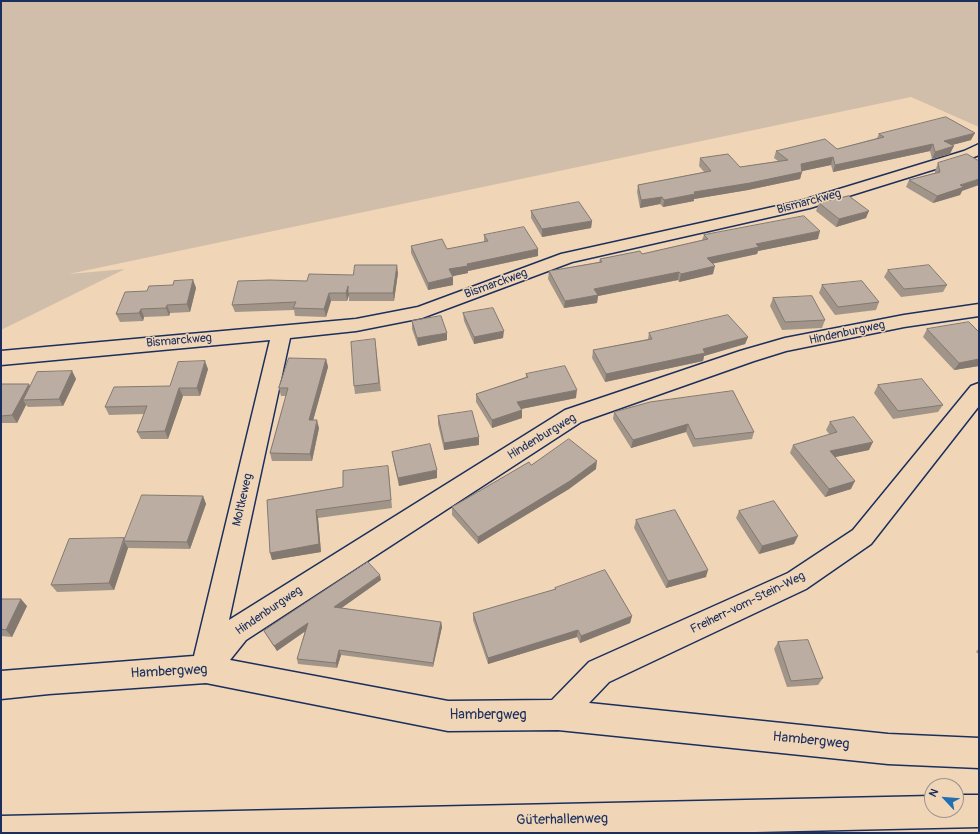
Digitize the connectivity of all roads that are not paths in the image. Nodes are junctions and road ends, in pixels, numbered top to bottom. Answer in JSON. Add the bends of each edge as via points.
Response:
{"nodes":[{"id":1,"x":979,"y":149,"type":"edge"},
{"id":2,"x":979,"y":310,"type":"edge"},
{"id":3,"x":278,"y":332,"type":"junction"},
{"id":4,"x":1,"y":358,"type":"edge"},
{"id":5,"x":979,"y":391,"type":"edge"},
{"id":6,"x":206,"y":669,"type":"junction"},
{"id":7,"x":1,"y":685,"type":"edge"},
{"id":8,"x":558,"y":715,"type":"junction"},
{"id":9,"x":979,"y":753,"type":"edge"},
{"id":10,"x":979,"y":811,"type":"edge"},
{"id":11,"x":1,"y":832,"type":"edge"}],
"edges":[{"from":1,"to":3,"type":"street","name":"Bismarckweg","via":[[804,205],[567,258],[422,312],[356,325]]},
{"from":2,"to":6,"type":"street","name":"Hindenburgweg","via":[[904,321],[785,345],[573,416],[236,631]]},
{"from":3,"to":4,"type":"street","name":"Bismarckweg"},
{"from":3,"to":6,"type":"street","name":"Moltkeweg","via":[[280,339]]},
{"from":5,"to":8,"type":"street","name":"Freiherr-vom-Stein-Weg","via":[[862,537],[797,581],[599,672]]},
{"from":6,"to":7,"type":"street","name":"Hambergweg"},
{"from":6,"to":8,"type":"street","name":"Hambergweg","via":[[448,716]]},
{"from":8,"to":9,"type":"street","name":"Hambergweg","via":[[888,749]]},
{"from":10,"to":11,"type":"street","name":"Güterhallenweg"}]}
